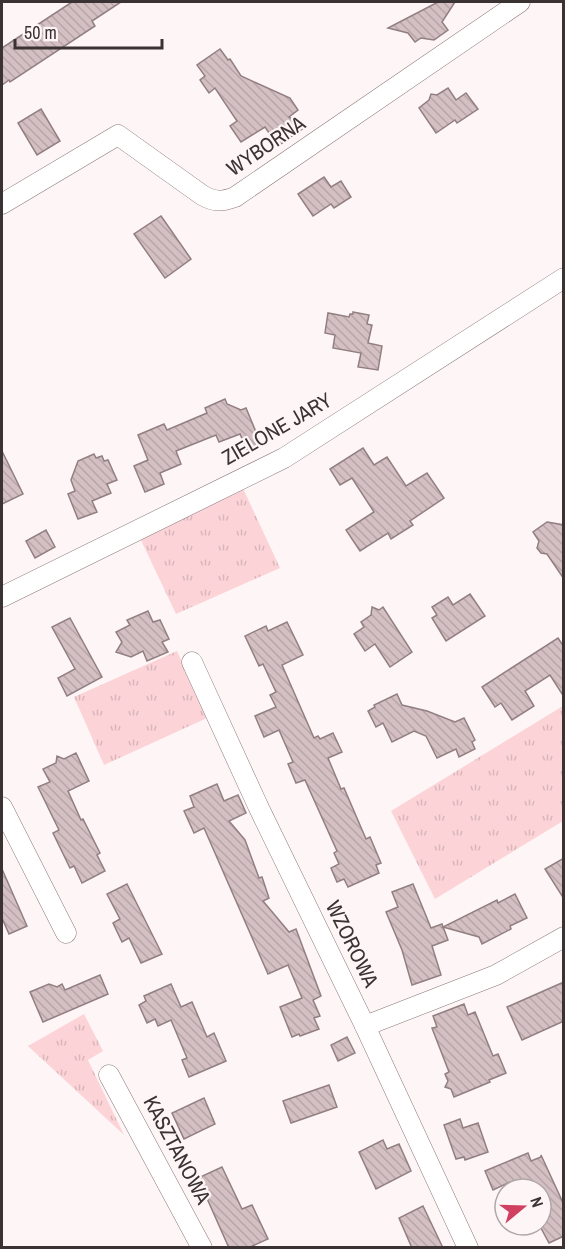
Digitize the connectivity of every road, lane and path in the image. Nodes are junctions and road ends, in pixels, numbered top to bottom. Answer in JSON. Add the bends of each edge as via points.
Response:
{"nodes":[{"id":1,"x":520,"y":2,"type":"edge"},
{"id":2,"x":2,"y":204,"type":"edge"},
{"id":3,"x":564,"y":278,"type":"edge"},
{"id":4,"x":2,"y":597,"type":"edge"},
{"id":5,"x":192,"y":662,"type":"dead end"},
{"id":6,"x":2,"y":807,"type":"edge"},
{"id":7,"x":66,"y":933,"type":"dead end"},
{"id":8,"x":564,"y":937,"type":"edge"},
{"id":9,"x":365,"y":1026,"type":"junction"},
{"id":10,"x":109,"y":1075,"type":"dead end"},
{"id":11,"x":202,"y":1248,"type":"edge"},
{"id":12,"x":468,"y":1248,"type":"edge"}],
"edges":[{"from":1,"to":2,"type":"street","name":"WYBORNA","via":[[225,201],[201,195],[118,135]]},
{"from":3,"to":4,"type":"street","name":"ZIELONE JARY","via":[[284,458]]},
{"from":5,"to":9,"type":"street","name":"WZOROWA"},
{"from":6,"to":7,"type":"street"},
{"from":8,"to":9,"type":"street","via":[[496,975]]},
{"from":9,"to":12,"type":"street","name":"WZOROWA"},
{"from":10,"to":11,"type":"street","name":"KASZTANOWA"}]}
